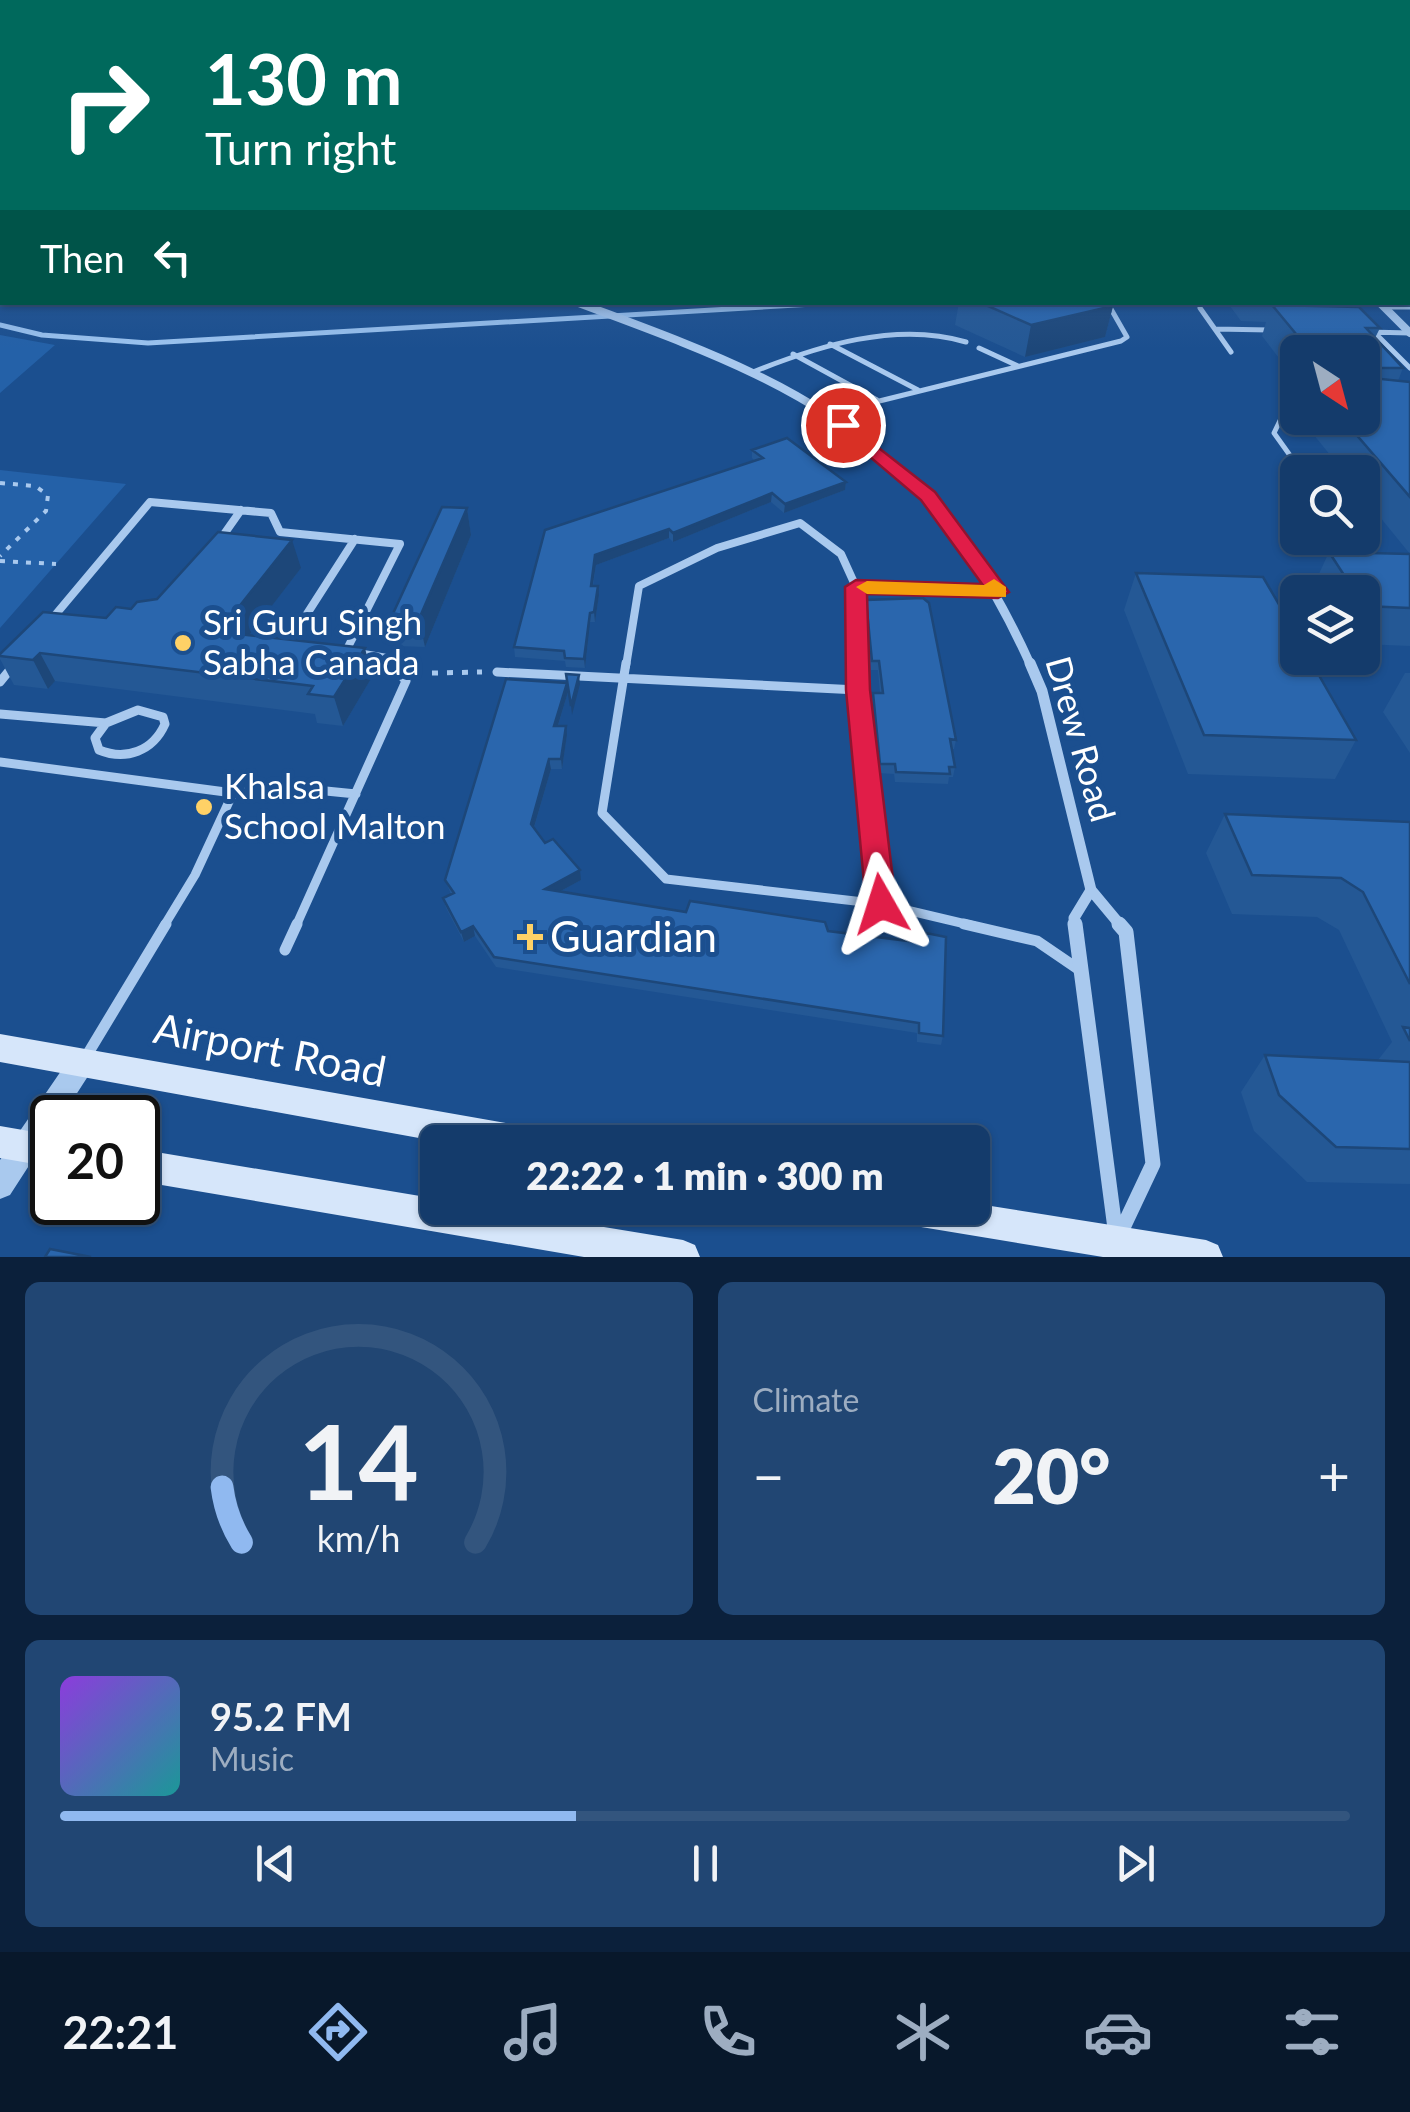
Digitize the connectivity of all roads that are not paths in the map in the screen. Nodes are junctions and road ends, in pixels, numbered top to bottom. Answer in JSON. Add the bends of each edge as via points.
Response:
{"nodes":[{"id":1,"x":583,"y":305,"type":"edge"},
{"id":2,"x":1110,"y":305,"type":"edge"},
{"id":3,"x":1381,"y":305,"type":"edge"},
{"id":4,"x":1410,"y":307,"type":"edge"},
{"id":5,"x":1200,"y":308,"type":"dead end"},
{"id":6,"x":1215,"y":329,"type":"junction"},
{"id":7,"x":1271,"y":330,"type":"edge"},
{"id":8,"x":1364,"y":332,"type":"edge"},
{"id":9,"x":1374,"y":332,"type":"junction"},
{"id":10,"x":1410,"y":333,"type":"edge"},
{"id":11,"x":966,"y":342,"type":"dead end"},
{"id":12,"x":830,"y":344,"type":"junction"},
{"id":13,"x":979,"y":348,"type":"dead end"},
{"id":14,"x":1231,"y":352,"type":"dead end"},
{"id":15,"x":793,"y":354,"type":"junction"},
{"id":16,"x":1018,"y":366,"type":"junction"},
{"id":17,"x":1410,"y":368,"type":"edge"},
{"id":18,"x":752,"y":372,"type":"junction"},
{"id":19,"x":918,"y":390,"type":"junction"},
{"id":20,"x":877,"y":400,"type":"junction"},
{"id":21,"x":826,"y":414,"type":"junction"},
{"id":22,"x":1280,"y":421,"type":"edge"},
{"id":23,"x":1290,"y":455,"type":"edge"},
{"id":24,"x":242,"y":510,"type":"junction"},
{"id":25,"x":355,"y":539,"type":"junction"},
{"id":26,"x":220,"y":541,"type":"edge"},
{"id":27,"x":1361,"y":555,"type":"edge"},
{"id":28,"x":1370,"y":567,"type":"edge"},
{"id":29,"x":856,"y":587,"type":"junction"},
{"id":30,"x":998,"y":592,"type":"junction"},
{"id":31,"x":42,"y":632,"type":"edge"},
{"id":32,"x":307,"y":647,"type":"edge"},
{"id":33,"x":326,"y":649,"type":"edge"},
{"id":34,"x":346,"y":651,"type":"junction"},
{"id":35,"x":21,"y":656,"type":"edge"},
{"id":36,"x":497,"y":672,"type":"road end"},
{"id":37,"x":622,"y":678,"type":"junction"},
{"id":38,"x":0,"y":682,"type":"edge"},
{"id":39,"x":858,"y":690,"type":"junction"},
{"id":40,"x":0,"y":714,"type":"edge"},
{"id":41,"x":106,"y":723,"type":"junction"},
{"id":42,"x":126,"y":755,"type":"junction"},
{"id":43,"x":0,"y":762,"type":"edge"},
{"id":44,"x":126,"y":775,"type":"junction"},
{"id":45,"x":233,"y":793,"type":"junction"},
{"id":46,"x":356,"y":794,"type":"junction"},
{"id":47,"x":1091,"y":890,"type":"junction"},
{"id":48,"x":881,"y":904,"type":"junction"},
{"id":49,"x":285,"y":950,"type":"dead end"},
{"id":50,"x":1084,"y":974,"type":"junction"},
{"id":51,"x":0,"y":1048,"type":"edge"},
{"id":52,"x":83,"y":1061,"type":"junction"},
{"id":53,"x":431,"y":1125,"type":"edge"},
{"id":54,"x":26,"y":1146,"type":"edge"},
{"id":55,"x":160,"y":1169,"type":"edge"},
{"id":56,"x":0,"y":1185,"type":"edge"},
{"id":57,"x":990,"y":1225,"type":"edge"},
{"id":58,"x":1118,"y":1249,"type":"edge"},
{"id":59,"x":684,"y":1257,"type":"edge"},
{"id":60,"x":1206,"y":1257,"type":"edge"}],
"edges":[{"from":1,"to":18,"type":"street","name":"Drew Road"},
{"from":2,"to":16,"type":"lane","via":[[1127,337]]},
{"from":3,"to":4,"type":"lane"},
{"from":3,"to":10,"type":"street"},
{"from":5,"to":6,"type":"lane"},
{"from":6,"to":7,"type":"lane"},
{"from":6,"to":14,"type":"lane"},
{"from":8,"to":9,"type":"lane"},
{"from":9,"to":10,"type":"lane"},
{"from":9,"to":17,"type":"lane"},
{"from":11,"to":12,"type":"lane","via":[[948,333]]},
{"from":12,"to":15,"type":"lane"},
{"from":12,"to":19,"type":"lane"},
{"from":13,"to":16,"type":"lane"},
{"from":15,"to":18,"type":"lane"},
{"from":15,"to":20,"type":"lane"},
{"from":16,"to":19,"type":"lane"},
{"from":18,"to":21,"type":"street","name":"Drew Road"},
{"from":19,"to":20,"type":"lane"},
{"from":20,"to":21,"type":"lane"},
{"from":21,"to":30,"type":"street","name":"Drew Road","via":[[928,496]]},
{"from":22,"to":23,"type":"lane","via":[[1274,433]]},
{"from":24,"to":25,"type":"lane","via":[[271,513],[280,532]]},
{"from":24,"to":26,"type":"lane"},
{"from":24,"to":31,"type":"lane","via":[[150,502]]},
{"from":25,"to":32,"type":"lane","via":[[287,645]]},
{"from":25,"to":34,"type":"lane","via":[[400,544]]},
{"from":27,"to":28,"type":"lane"},
{"from":29,"to":30,"type":"lane"},
{"from":29,"to":37,"type":"lane","via":[[842,554],[800,523],[660,572],[639,586]]},
{"from":29,"to":39,"type":"lane"},
{"from":30,"to":47,"type":"street","name":"Drew Road","via":[[1042,692]]},
{"from":33,"to":34,"type":"lane"},
{"from":34,"to":46,"type":"lane","via":[[387,658],[406,681]]},
{"from":35,"to":38,"type":"lane"},
{"from":36,"to":37,"type":"lane"},
{"from":37,"to":39,"type":"lane"},
{"from":37,"to":48,"type":"lane","via":[[602,813],[666,878]]},
{"from":39,"to":48,"type":"lane"},
{"from":40,"to":41,"type":"lane"},
{"from":41,"to":42,"type":"lane","via":[[96,738],[99,750]]},
{"from":41,"to":42,"type":"lane","via":[[138,710],[163,718],[157,740]]},
{"from":42,"to":44,"type":"lane"},
{"from":43,"to":44,"type":"lane"},
{"from":44,"to":45,"type":"lane"},
{"from":45,"to":46,"type":"lane"},
{"from":45,"to":52,"type":"lane","via":[[194,875]]},
{"from":46,"to":49,"type":"lane"},
{"from":47,"to":50,"type":"street","via":[[1074,918]]},
{"from":47,"to":58,"type":"street","name":"Drew Road","via":[[1126,932],[1153,1164]]},
{"from":48,"to":50,"type":"lane","via":[[1037,942]]},
{"from":50,"to":58,"type":"street","via":[[1101,1161]]},
{"from":51,"to":52,"type":"main road","name":"Airport Road"},
{"from":52,"to":53,"type":"main road","name":"Airport Road"},
{"from":52,"to":54,"type":"street"},
{"from":54,"to":56,"type":"street"},
{"from":55,"to":59,"type":"main road"},
{"from":57,"to":58,"type":"main road"},
{"from":58,"to":60,"type":"main road"}]}
